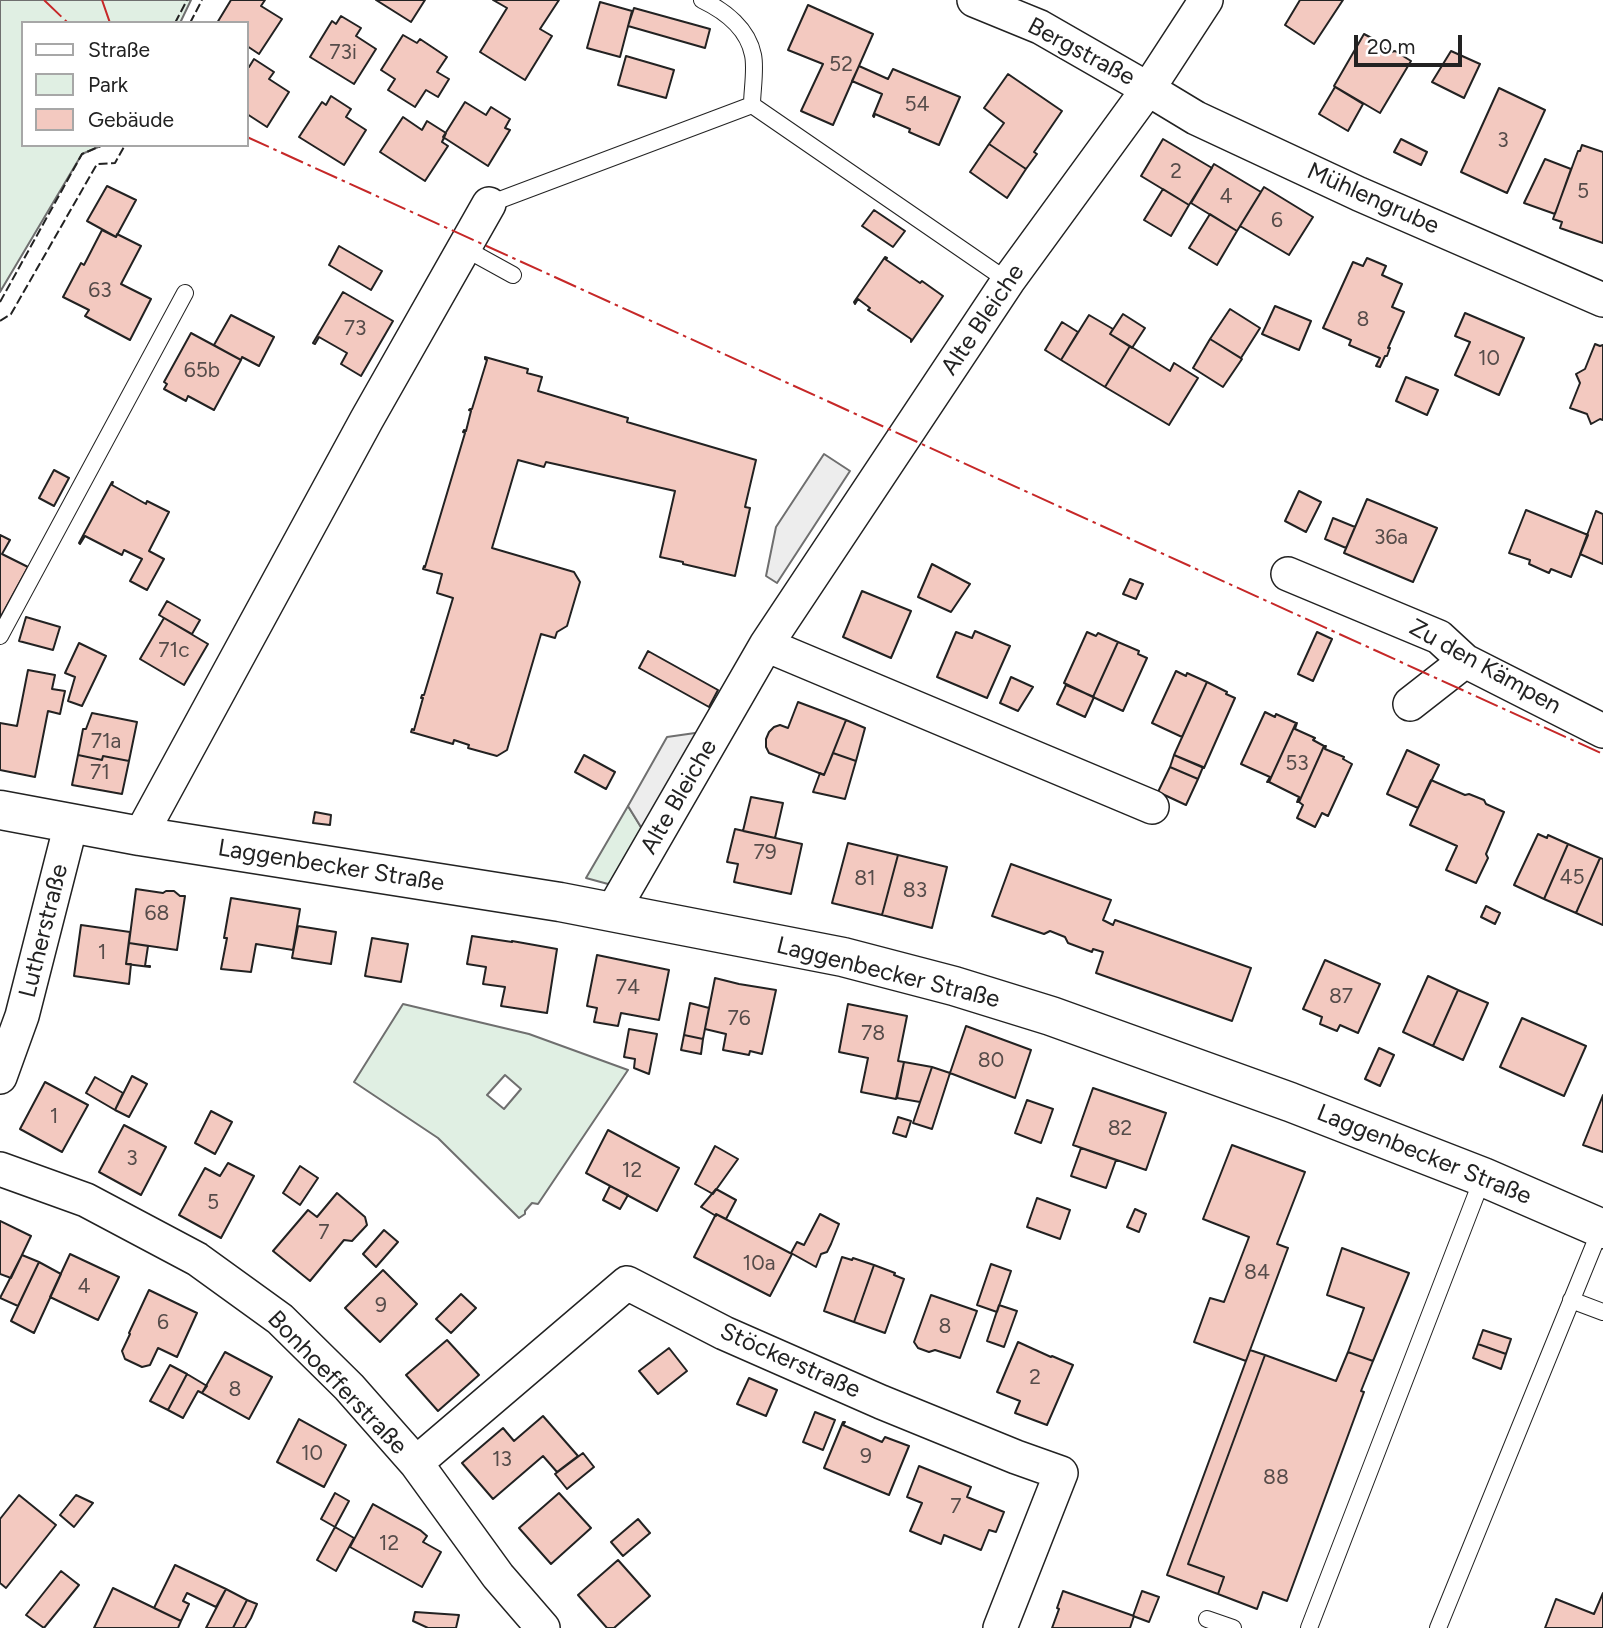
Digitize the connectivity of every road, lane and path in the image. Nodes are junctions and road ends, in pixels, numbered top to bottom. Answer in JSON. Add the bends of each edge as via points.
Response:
{"nodes":[{"id":1,"x":702,"y":0,"type":"edge"},
{"id":2,"x":974,"y":0,"type":"edge"},
{"id":3,"x":1206,"y":0,"type":"edge"},
{"id":4,"x":1148,"y":89,"type":"junction"},
{"id":5,"x":751,"y":105,"type":"junction"},
{"id":6,"x":489,"y":204,"type":"joint"},
{"id":7,"x":464,"y":248,"type":"junction"},
{"id":8,"x":513,"y":275,"type":"dead end"},
{"id":9,"x":1008,"y":281,"type":"junction"},
{"id":10,"x":186,"y":293,"type":"dead end"},
{"id":11,"x":1603,"y":300,"type":"edge"},
{"id":12,"x":1288,"y":574,"type":"dead end"},
{"id":13,"x":0,"y":636,"type":"edge"},
{"id":14,"x":766,"y":645,"type":"junction"},
{"id":15,"x":1465,"y":661,"type":"junction"},
{"id":16,"x":1410,"y":704,"type":"dead end"},
{"id":17,"x":1603,"y":731,"type":"edge"},
{"id":18,"x":1152,"y":807,"type":"dead end"},
{"id":19,"x":0,"y":810,"type":"edge"},
{"id":20,"x":71,"y":824,"type":"junction"},
{"id":21,"x":140,"y":836,"type":"junction"},
{"id":22,"x":612,"y":912,"type":"junction"},
{"id":23,"x":0,"y":1077,"type":"edge"},
{"id":24,"x":0,"y":1169,"type":"edge"},
{"id":25,"x":1483,"y":1177,"type":"junction"},
{"id":26,"x":1602,"y":1228,"type":"edge"},
{"id":27,"x":1571,"y":1300,"type":"junction"},
{"id":28,"x":1603,"y":1312,"type":"edge"},
{"id":29,"x":416,"y":1463,"type":"junction"},
{"id":30,"x":1207,"y":1619,"type":"dead end"},
{"id":31,"x":543,"y":1628,"type":"edge"},
{"id":32,"x":1000,"y":1628,"type":"edge"},
{"id":33,"x":1233,"y":1628,"type":"edge"},
{"id":34,"x":1310,"y":1628,"type":"edge"},
{"id":35,"x":1438,"y":1628,"type":"edge"}],
"edges":[{"from":1,"to":5,"type":"lane","via":[[720,9],[746,34],[753,57]]},
{"from":2,"to":4,"type":"street","name":"Bergstraße","via":[[1040,27]]},
{"from":3,"to":4,"type":"street","name":"Alte Bleiche"},
{"from":4,"to":9,"type":"street","name":"Alte Bleiche"},
{"from":4,"to":11,"type":"street","name":"Mühlengrube","via":[[1196,118],[1296,165]]},
{"from":5,"to":6,"type":"lane"},
{"from":5,"to":9,"type":"lane"},
{"from":6,"to":7,"type":"street"},
{"from":7,"to":8,"type":"lane"},
{"from":7,"to":21,"type":"street"},
{"from":9,"to":14,"type":"street","name":"Alte Bleiche"},
{"from":10,"to":13,"type":"lane"},
{"from":12,"to":15,"type":"street","name":"Zu den Kämpen","via":[[1439,637]]},
{"from":14,"to":18,"type":"street"},
{"from":14,"to":22,"type":"street","name":"Alte Bleiche"},
{"from":15,"to":16,"type":"street"},
{"from":15,"to":17,"type":"street","name":"Zu den Kämpen"},
{"from":19,"to":20,"type":"street","name":"Laggenbecker Straße"},
{"from":20,"to":21,"type":"street","name":"Laggenbecker Straße"},
{"from":20,"to":23,"type":"street","name":"Lutherstraße","via":[[22,1016]]},
{"from":21,"to":22,"type":"street","name":"Laggenbecker Straße"},
{"from":22,"to":25,"type":"street","name":"Laggenbecker Straße","via":[[843,957],[954,986],[1253,1088]]},
{"from":24,"to":29,"type":"street","name":"Bonhoefferstraße","via":[[86,1200],[197,1259],[281,1319]]},
{"from":25,"to":26,"type":"street","name":"Laggenbecker Straße"},
{"from":25,"to":34,"type":"lane"},
{"from":26,"to":27,"type":"lane"},
{"from":27,"to":28,"type":"lane"},
{"from":27,"to":35,"type":"lane"},
{"from":29,"to":31,"type":"street","name":"Bonhoefferstraße","via":[[498,1576]]},
{"from":29,"to":32,"type":"street","name":"Stöckerstraße","via":[[627,1283],[724,1333],[881,1402],[1061,1473]]},
{"from":30,"to":33,"type":"lane"}]}
